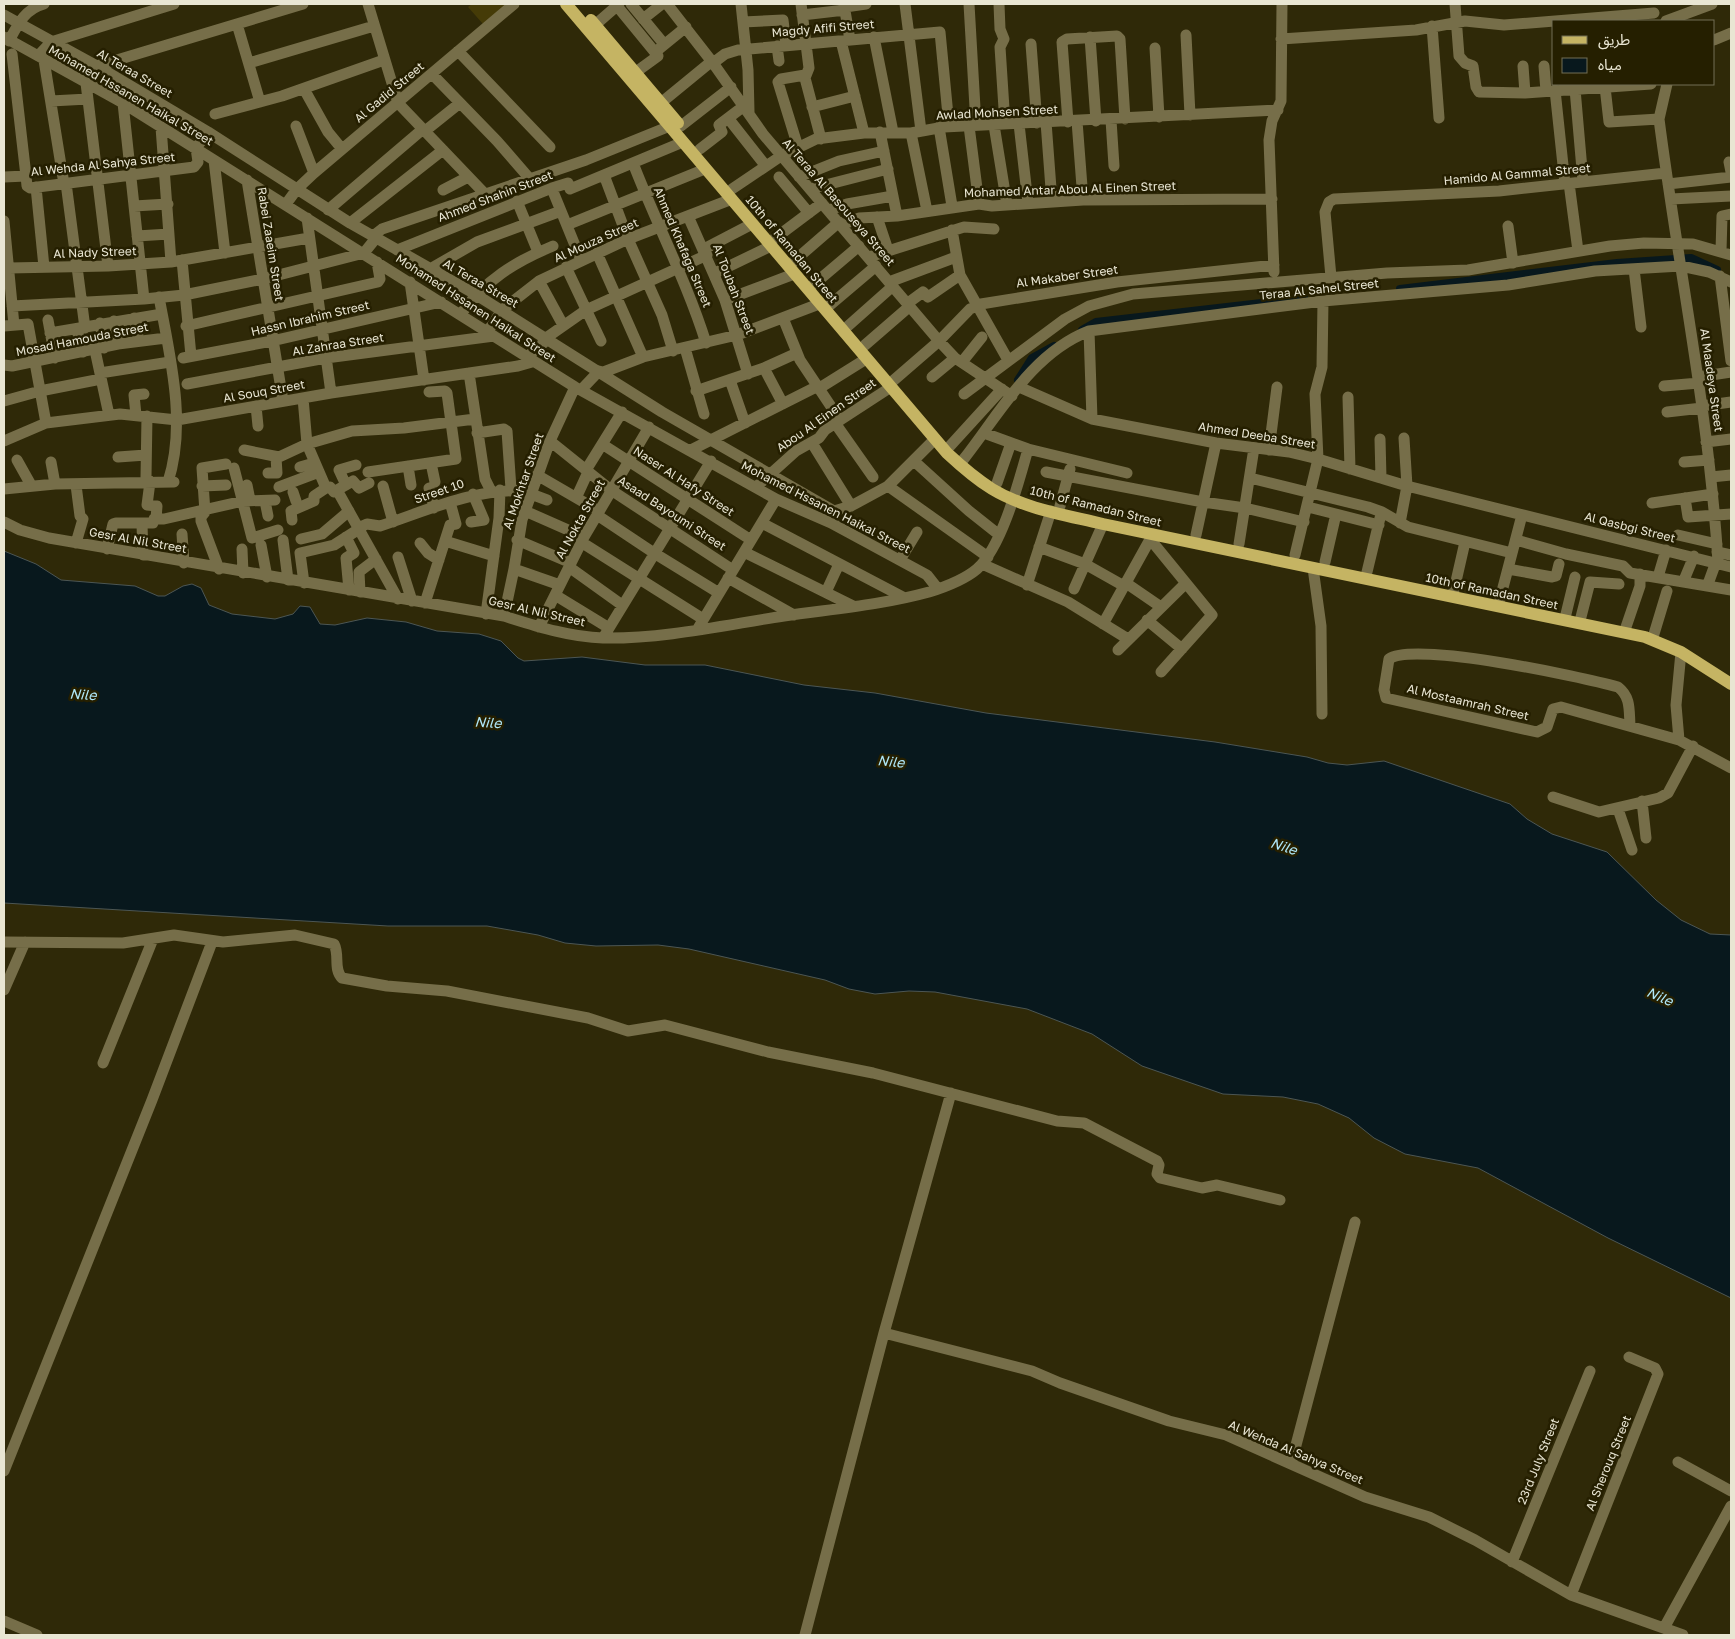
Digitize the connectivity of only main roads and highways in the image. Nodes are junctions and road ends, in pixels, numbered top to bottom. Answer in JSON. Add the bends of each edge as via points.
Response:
{"nodes":[{"id":1,"x":566,"y":4,"type":"edge"},
{"id":2,"x":577,"y":4,"type":"edge"},
{"id":3,"x":643,"y":87,"type":"junction"},
{"id":4,"x":676,"y":126,"type":"junction"},
{"id":5,"x":732,"y":194,"type":"junction"},
{"id":6,"x":773,"y":243,"type":"junction"},
{"id":7,"x":794,"y":268,"type":"junction"},
{"id":8,"x":824,"y":305,"type":"junction"},
{"id":9,"x":892,"y":383,"type":"junction"},
{"id":10,"x":1014,"y":496,"type":"junction"},
{"id":11,"x":1056,"y":509,"type":"junction"},
{"id":12,"x":1319,"y":565,"type":"junction"},
{"id":13,"x":1731,"y":675,"type":"edge"},
{"id":14,"x":1731,"y":684,"type":"edge"}],
"edges":[{"from":1,"to":3,"type":"main road","name":"10th of Ramadan Street"},
{"from":2,"to":3,"type":"main road","name":"10th of Ramadan Street","via":[[636,72]]},
{"from":3,"to":4,"type":"main road","name":"10th of Ramadan Street"},
{"from":3,"to":4,"type":"main road","name":"10th of Ramadan Street","via":[[662,102]]},
{"from":4,"to":5,"type":"main road","name":"10th of Ramadan Street","via":[[700,150]]},
{"from":4,"to":5,"type":"main road","name":"10th of Ramadan Street","via":[[683,142],[705,169]]},
{"from":5,"to":6,"type":"main road","name":"10th of Ramadan Street"},
{"from":5,"to":6,"type":"main road","name":"10th of Ramadan Street","via":[[752,224]]},
{"from":6,"to":7,"type":"main road","name":"10th of Ramadan Street"},
{"from":7,"to":8,"type":"main road","name":"10th of Ramadan Street"},
{"from":7,"to":8,"type":"main road","name":"10th of Ramadan Street","via":[[813,285]]},
{"from":8,"to":9,"type":"main road","name":"10th of Ramadan Street","via":[[866,359]]},
{"from":8,"to":9,"type":"main road","name":"10th of Ramadan Street","via":[[848,326]]},
{"from":9,"to":10,"type":"main road","name":"10th of Ramadan Street","via":[[963,460]]},
{"from":9,"to":10,"type":"main road","name":"10th of Ramadan Street","via":[[953,459],[979,480]]},
{"from":10,"to":11,"type":"main road","name":"10th of Ramadan Street"},
{"from":11,"to":12,"type":"main road","name":"10th of Ramadan Street","via":[[1151,537]]},
{"from":11,"to":12,"type":"main road","name":"10th of Ramadan Street","via":[[1295,555]]},
{"from":12,"to":13,"type":"main road","name":"10th of Ramadan Street","via":[[1367,572],[1654,634],[1680,644]]},
{"from":12,"to":14,"type":"main road","name":"10th of Ramadan Street","via":[[1645,637],[1681,652]]}]}
